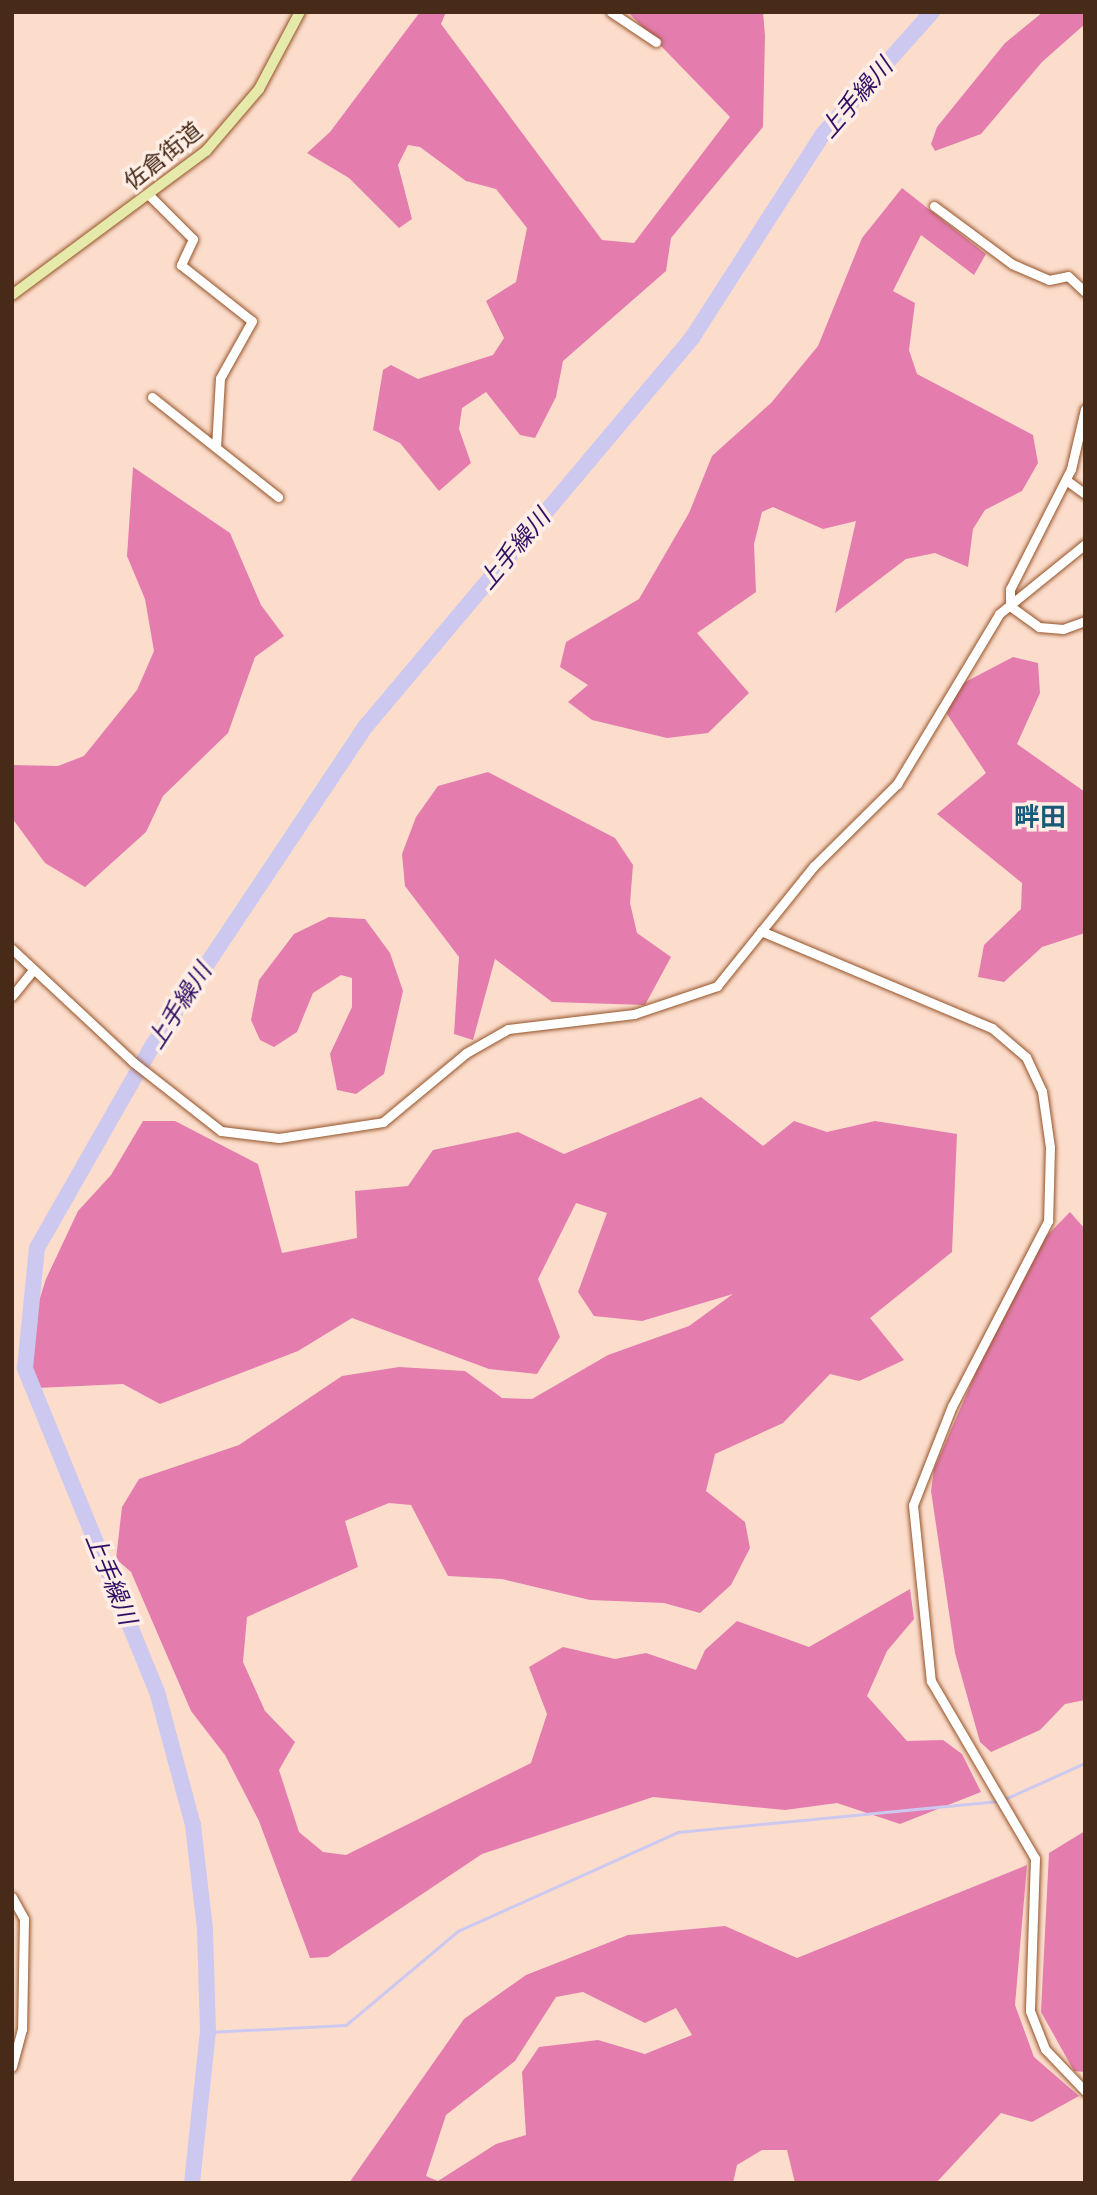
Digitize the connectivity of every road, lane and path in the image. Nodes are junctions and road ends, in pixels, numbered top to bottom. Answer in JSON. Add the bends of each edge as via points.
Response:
{"nodes":[{"id":1,"x":300,"y":12,"type":"edge"},
{"id":2,"x":611,"y":12,"type":"edge"},
{"id":3,"x":656,"y":42,"type":"dead end"},
{"id":4,"x":149,"y":195,"type":"junction"},
{"id":5,"x":933,"y":206,"type":"dead end"},
{"id":6,"x":1085,"y":292,"type":"edge"},
{"id":7,"x":12,"y":295,"type":"edge"},
{"id":8,"x":152,"y":397,"type":"dead end"},
{"id":9,"x":1085,"y":409,"type":"edge"},
{"id":10,"x":216,"y":447,"type":"junction"},
{"id":11,"x":1066,"y":480,"type":"junction"},
{"id":12,"x":1085,"y":494,"type":"edge"},
{"id":13,"x":278,"y":496,"type":"dead end"},
{"id":14,"x":1085,"y":544,"type":"edge"},
{"id":15,"x":1010,"y":606,"type":"junction"},
{"id":16,"x":1085,"y":621,"type":"edge"},
{"id":17,"x":761,"y":931,"type":"junction"},
{"id":18,"x":12,"y":948,"type":"edge"},
{"id":19,"x":32,"y":971,"type":"junction"},
{"id":20,"x":12,"y":996,"type":"edge"},
{"id":21,"x":12,"y":1896,"type":"edge"},
{"id":22,"x":12,"y":2067,"type":"edge"},
{"id":23,"x":1085,"y":2091,"type":"edge"}],
"edges":[{"from":1,"to":4,"type":"main road","name":"佐倉街道","via":[[275,63],[227,131]]},
{"from":2,"to":3,"type":"street"},
{"from":4,"to":7,"type":"main road","name":"佐倉街道"},
{"from":4,"to":10,"type":"street","via":[[193,239],[181,265],[252,321],[220,378]]},
{"from":5,"to":6,"type":"street","via":[[1012,264],[1049,281],[1068,276]]},
{"from":8,"to":10,"type":"street"},
{"from":9,"to":11,"type":"street"},
{"from":10,"to":13,"type":"street"},
{"from":11,"to":12,"type":"street"},
{"from":11,"to":15,"type":"street","via":[[1024,557]]},
{"from":14,"to":15,"type":"street"},
{"from":15,"to":16,"type":"street","via":[[1050,629]]},
{"from":15,"to":17,"type":"street","via":[[990,628],[897,784],[814,866]]},
{"from":17,"to":19,"type":"street","via":[[709,992],[634,1014],[508,1028],[467,1053],[398,1113],[358,1130],[234,1136],[211,1126]]},
{"from":17,"to":23,"type":"street","via":[[992,1028],[1026,1058],[1042,1091],[1050,1147],[1048,1221],[953,1406],[913,1505],[931,1681],[1035,1858],[1030,2011],[1045,2049]]},
{"from":18,"to":19,"type":"street"},
{"from":19,"to":20,"type":"street"},
{"from":21,"to":22,"type":"street","via":[[24,1919],[22,2029]]}]}
